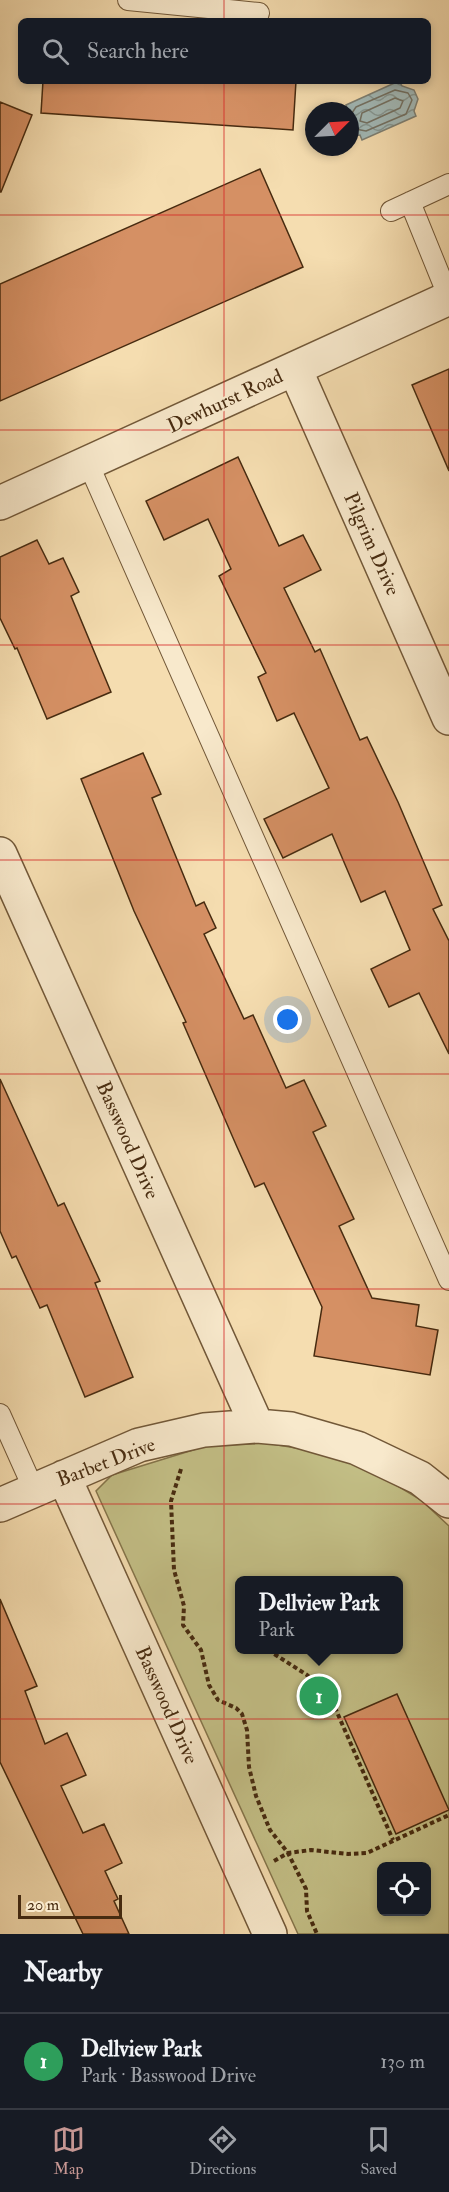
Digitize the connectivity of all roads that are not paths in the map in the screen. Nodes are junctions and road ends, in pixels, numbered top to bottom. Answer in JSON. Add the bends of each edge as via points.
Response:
{"nodes":[{"id":1,"x":128,"y":0,"type":"edge"},
{"id":2,"x":259,"y":13,"type":"dead end"},
{"id":3,"x":449,"y":184,"type":"edge"},
{"id":4,"x":410,"y":202,"type":"junction"},
{"id":5,"x":391,"y":211,"type":"dead end"},
{"id":6,"x":449,"y":298,"type":"edge"},
{"id":7,"x":295,"y":369,"type":"junction"},
{"id":8,"x":88,"y":463,"type":"junction"},
{"id":9,"x":0,"y":503,"type":"edge"},
{"id":10,"x":449,"y":718,"type":"edge"},
{"id":11,"x":0,"y":854,"type":"edge"},
{"id":12,"x":449,"y":1280,"type":"edge"},
{"id":13,"x":0,"y":1414,"type":"edge"},
{"id":14,"x":257,"y":1426,"type":"junction"},
{"id":15,"x":64,"y":1477,"type":"junction"},
{"id":16,"x":34,"y":1490,"type":"junction"},
{"id":17,"x":449,"y":1501,"type":"edge"},
{"id":18,"x":0,"y":1505,"type":"edge"},
{"id":19,"x":270,"y":1934,"type":"edge"}],
"edges":[{"from":1,"to":2,"type":"lane"},
{"from":3,"to":4,"type":"lane"},
{"from":4,"to":5,"type":"lane"},
{"from":4,"to":6,"type":"lane"},
{"from":6,"to":7,"type":"street","name":"Dewhurst Road"},
{"from":7,"to":8,"type":"street","name":"Dewhurst Road"},
{"from":7,"to":10,"type":"street","name":"Pilgrim Drive"},
{"from":8,"to":9,"type":"street","name":"Dewhurst Road"},
{"from":8,"to":12,"type":"lane"},
{"from":11,"to":14,"type":"street","name":"Basswood Drive"},
{"from":13,"to":16,"type":"lane"},
{"from":14,"to":15,"type":"street","name":"Barbet Drive","via":[[204,1430],[139,1445]]},
{"from":14,"to":17,"type":"street","name":"Barbet Drive","via":[[291,1429],[357,1448],[420,1478]]},
{"from":15,"to":16,"type":"street","name":"Barbet Drive"},
{"from":15,"to":19,"type":"street","name":"Basswood Drive"},
{"from":16,"to":18,"type":"street","name":"Barbet Drive"}]}
